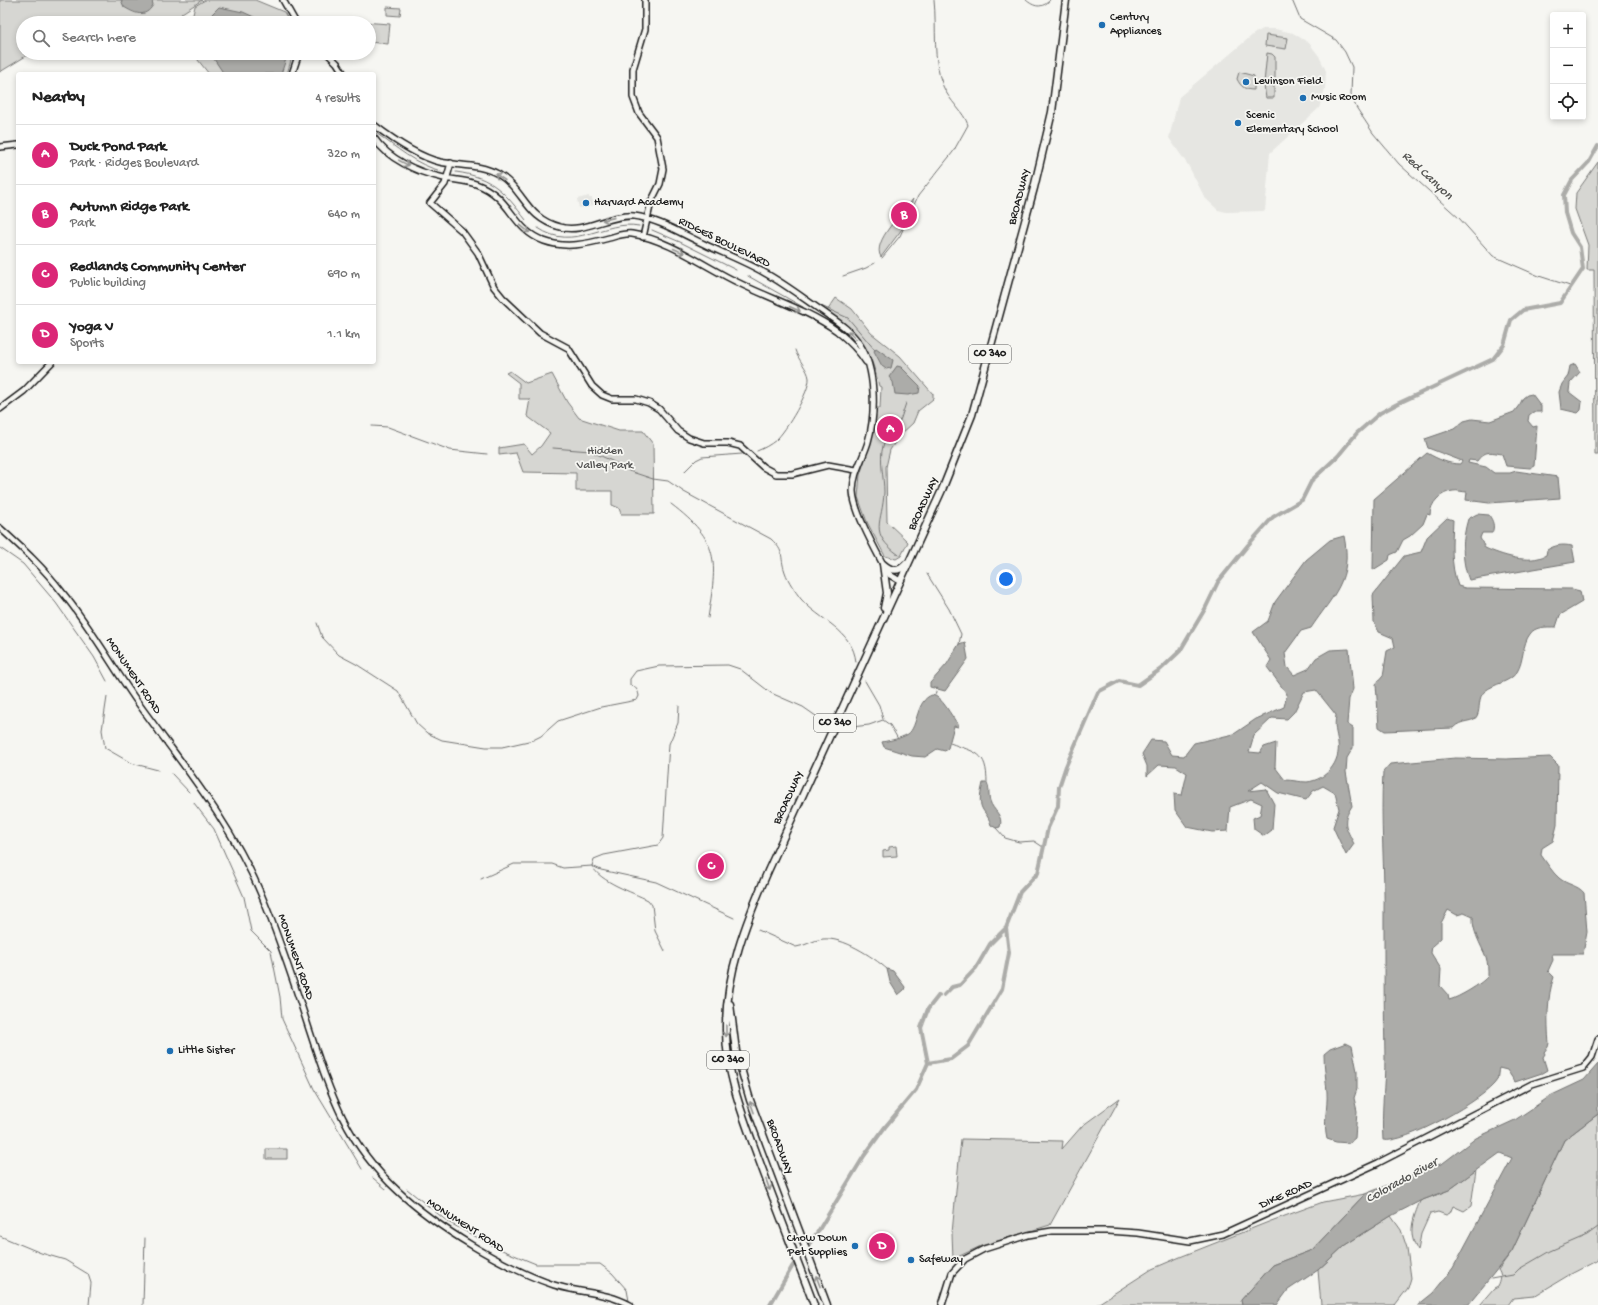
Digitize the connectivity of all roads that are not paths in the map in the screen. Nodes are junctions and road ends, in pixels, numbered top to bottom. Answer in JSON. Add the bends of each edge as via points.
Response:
{"nodes":[{"id":1,"x":283,"y":0,"type":"edge"},
{"id":2,"x":645,"y":0,"type":"edge"},
{"id":3,"x":1066,"y":0,"type":"edge"},
{"id":4,"x":292,"y":16,"type":"edge"},
{"id":5,"x":296,"y":60,"type":"edge"},
{"id":6,"x":298,"y":60,"type":"edge"},
{"id":7,"x":336,"y":60,"type":"edge"},
{"id":8,"x":295,"y":63,"type":"junction"},
{"id":9,"x":293,"y":72,"type":"edge"},
{"id":10,"x":343,"y":72,"type":"edge"},
{"id":11,"x":376,"y":125,"type":"edge"},
{"id":12,"x":376,"y":141,"type":"edge"},
{"id":13,"x":16,"y":145,"type":"edge"},
{"id":14,"x":0,"y":147,"type":"edge"},
{"id":15,"x":451,"y":164,"type":"junction"},
{"id":16,"x":448,"y":179,"type":"junction"},
{"id":17,"x":647,"y":219,"type":"junction"},
{"id":18,"x":644,"y":230,"type":"junction"},
{"id":19,"x":625,"y":234,"type":"junction"},
{"id":20,"x":643,"y":237,"type":"junction"},
{"id":21,"x":50,"y":364,"type":"edge"},
{"id":22,"x":870,"y":368,"type":"junction"},
{"id":23,"x":0,"y":409,"type":"edge"},
{"id":24,"x":856,"y":470,"type":"junction"},
{"id":25,"x":0,"y":528,"type":"edge"},
{"id":26,"x":910,"y":558,"type":"junction"},
{"id":27,"x":883,"y":564,"type":"junction"},
{"id":28,"x":900,"y":581,"type":"junction"},
{"id":29,"x":881,"y":621,"type":"junction"},
{"id":30,"x":730,"y":993,"type":"junction"},
{"id":31,"x":1598,"y":1039,"type":"edge"},
{"id":32,"x":744,"y":1082,"type":"junction"},
{"id":33,"x":746,"y":1124,"type":"junction"},
{"id":34,"x":630,"y":1305,"type":"edge"},
{"id":35,"x":814,"y":1305,"type":"edge"},
{"id":36,"x":827,"y":1305,"type":"edge"},
{"id":37,"x":942,"y":1305,"type":"edge"}],
"edges":[{"from":1,"to":4,"type":"street"},
{"from":2,"to":17,"type":"street","via":[[645,29],[633,69],[633,97],[639,113],[657,137],[664,169]]},
{"from":3,"to":26,"type":"main road","name":"BROADWAY","number":"CO 340","via":[[1045,146],[986,368],[958,455]]},
{"from":5,"to":8,"type":"street"},
{"from":6,"to":8,"type":"street"},
{"from":7,"to":10,"type":"street"},
{"from":8,"to":9,"type":"street"},
{"from":11,"to":15,"type":"street","name":"RIDGES BOULEVARD","via":[[423,155]]},
{"from":12,"to":16,"type":"street","name":"RIDGES BOULEVARD","one_way":true,"via":[[382,149],[397,159],[424,172]]},
{"from":13,"to":14,"type":"street"},
{"from":15,"to":16,"type":"street"},
{"from":17,"to":15,"type":"street","name":"RIDGES BOULEVARD","one_way":true,"via":[[633,216],[618,217],[563,228],[538,218],[512,186],[495,173]]},
{"from":16,"to":19,"type":"street","name":"RIDGES BOULEVARD","one_way":true,"via":[[489,190],[505,203],[520,226],[544,241],[566,246],[580,245]]},
{"from":16,"to":24,"type":"street","via":[[430,203],[466,236],[503,298],[540,333],[568,348],[592,386],[602,395],[612,399],[636,399],[649,403],[659,409],[678,431],[689,438],[704,443],[740,446],[763,467],[776,474],[792,474],[828,465]]},
{"from":17,"to":18,"type":"street"},
{"from":22,"to":17,"type":"street","name":"RIDGES BOULEVARD","one_way":true,"via":[[863,350],[853,335],[793,290],[747,264]]},
{"from":18,"to":19,"type":"street"},
{"from":18,"to":20,"type":"street"},
{"from":19,"to":20,"type":"street","name":"RIDGES BOULEVARD"},
{"from":20,"to":22,"type":"street","name":"RIDGES BOULEVARD","one_way":true,"via":[[692,257],[738,283],[828,326],[852,344]]},
{"from":21,"to":23,"type":"street","via":[[24,391]]},
{"from":22,"to":24,"type":"street","name":"RIDGES BOULEVARD","via":[[873,392],[870,430]]},
{"from":24,"to":27,"type":"street","name":"RIDGES BOULEVARD","via":[[853,489],[855,503]]},
{"from":25,"to":34,"type":"street","name":"MONUMENT ROAD","via":[[38,563],[63,593],[216,810],[237,844],[270,916],[336,1107],[374,1166],[416,1207],[509,1266],[559,1286],[623,1301]]},
{"from":26,"to":27,"type":"main road","via":[[898,570],[890,569]]},
{"from":26,"to":28,"type":"main road","name":"BROADWAY","number":"CO 340"},
{"from":27,"to":28,"type":"street","name":"RIDGES BOULEVARD","via":[[890,575]]},
{"from":27,"to":29,"type":"main road","via":[[887,593]]},
{"from":28,"to":29,"type":"main road","name":"BROADWAY","number":"CO 340"},
{"from":29,"to":30,"type":"main road","name":"BROADWAY","number":"CO 340","via":[[754,904],[739,944]]},
{"from":30,"to":32,"type":"main road","name":"BROADWAY","number":"CO 340","via":[[733,1038]]},
{"from":30,"to":33,"type":"main road","name":"BROADWAY","number":"CO 340","one_way":true,"via":[[726,1018],[728,1053]]},
{"from":31,"to":37,"type":"street","name":"DIKE ROAD","via":[[1592,1058],[1583,1068],[1532,1084],[1378,1163],[1223,1234],[1182,1241],[1123,1232],[1045,1232],[1028,1235],[976,1252],[965,1259],[952,1273]]},
{"from":32,"to":33,"type":"main road","via":[[740,1096]]},
{"from":36,"to":32,"type":"main road","name":"BROADWAY","number":"CO 340","one_way":true},
{"from":33,"to":35,"type":"main road","name":"BROADWAY","number":"CO 340","one_way":true}]}
